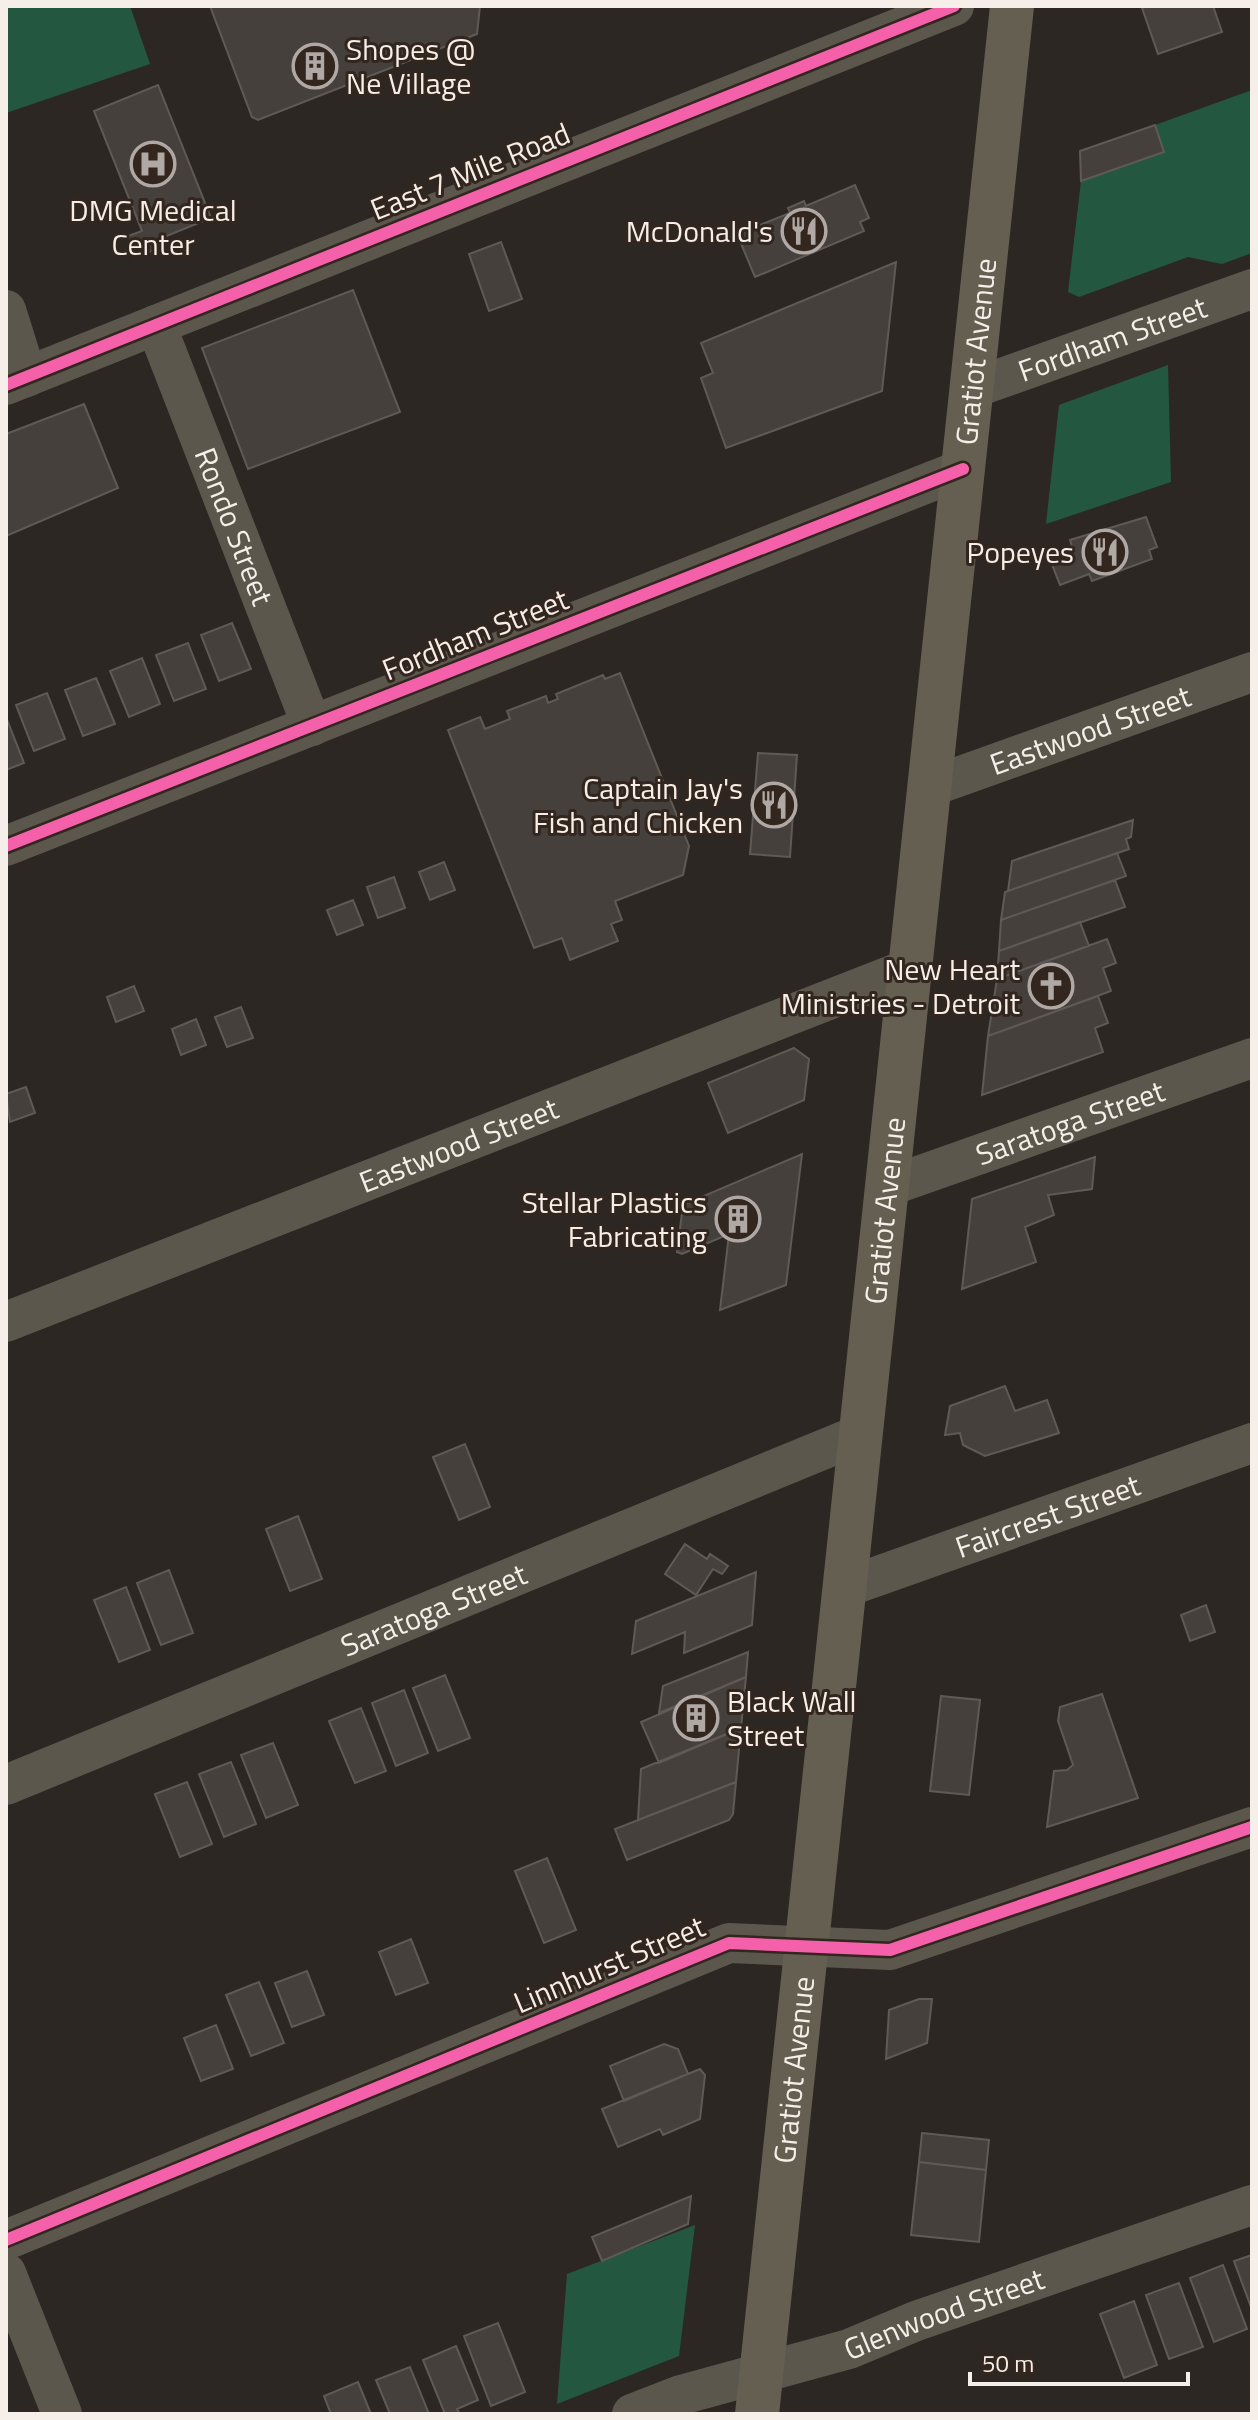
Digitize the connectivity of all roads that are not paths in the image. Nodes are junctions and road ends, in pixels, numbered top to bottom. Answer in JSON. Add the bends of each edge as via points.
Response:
{"nodes":[{"id":1,"x":954,"y":6,"type":"edge"},
{"id":2,"x":1012,"y":6,"type":"edge"},
{"id":3,"x":1252,"y":289,"type":"edge"},
{"id":4,"x":6,"y":310,"type":"edge"},
{"id":5,"x":156,"y":325,"type":"junction"},
{"id":6,"x":17,"y":381,"type":"edge"},
{"id":7,"x":971,"y":389,"type":"junction"},
{"id":8,"x":963,"y":469,"type":"junction"},
{"id":9,"x":1252,"y":672,"type":"edge"},
{"id":10,"x":312,"y":726,"type":"junction"},
{"id":11,"x":930,"y":787,"type":"junction"},
{"id":12,"x":6,"y":846,"type":"edge"},
{"id":13,"x":910,"y":968,"type":"junction"},
{"id":14,"x":1252,"y":1058,"type":"edge"},
{"id":15,"x":887,"y":1187,"type":"junction"},
{"id":16,"x":6,"y":1322,"type":"edge"},
{"id":17,"x":861,"y":1434,"type":"junction"},
{"id":18,"x":1252,"y":1443,"type":"edge"},
{"id":19,"x":844,"y":1588,"type":"junction"},
{"id":20,"x":6,"y":1785,"type":"edge"},
{"id":21,"x":1252,"y":1827,"type":"edge"},
{"id":22,"x":806,"y":1947,"type":"junction"},
{"id":23,"x":1252,"y":2205,"type":"edge"},
{"id":24,"x":6,"y":2240,"type":"edge"},
{"id":25,"x":6,"y":2273,"type":"edge"},
{"id":26,"x":759,"y":2394,"type":"edge"},
{"id":27,"x":62,"y":2414,"type":"edge"},
{"id":28,"x":632,"y":2414,"type":"edge"}],
"edges":[{"from":1,"to":5,"type":"street","name":"East 7 Mile Road"},
{"from":2,"to":7,"type":"main road","name":"Gratiot Avenue"},
{"from":3,"to":7,"type":"street","name":"Fordham Street"},
{"from":4,"to":6,"type":"street"},
{"from":5,"to":6,"type":"street","name":"East 7 Mile Road"},
{"from":5,"to":10,"type":"street","name":"Rondo Street"},
{"from":7,"to":8,"type":"main road","name":"Gratiot Avenue"},
{"from":8,"to":10,"type":"street","name":"Fordham Street"},
{"from":8,"to":11,"type":"main road","name":"Gratiot Avenue"},
{"from":9,"to":11,"type":"street","name":"Eastwood Street"},
{"from":10,"to":12,"type":"street","name":"Fordham Street"},
{"from":11,"to":13,"type":"main road","name":"Gratiot Avenue"},
{"from":13,"to":15,"type":"main road","name":"Gratiot Avenue"},
{"from":13,"to":16,"type":"street","name":"Eastwood Street"},
{"from":14,"to":15,"type":"street","name":"Saratoga Street"},
{"from":15,"to":17,"type":"main road","name":"Gratiot Avenue"},
{"from":17,"to":19,"type":"main road","name":"Gratiot Avenue"},
{"from":17,"to":20,"type":"street","name":"Saratoga Street"},
{"from":18,"to":19,"type":"street","name":"Faircrest Street"},
{"from":19,"to":22,"type":"main road","name":"Gratiot Avenue"},
{"from":21,"to":22,"type":"street","name":"Linnhurst Street","via":[[890,1950]]},
{"from":22,"to":24,"type":"street","name":"Linnhurst Street","via":[[729,1943]]},
{"from":22,"to":26,"type":"main road","name":"Gratiot Avenue"},
{"from":23,"to":26,"type":"street","name":"Glenwood Street","via":[[916,2321]]},
{"from":25,"to":27,"type":"street"},
{"from":26,"to":28,"type":"street","name":"Glenwood Street","via":[[681,2395]]}]}
